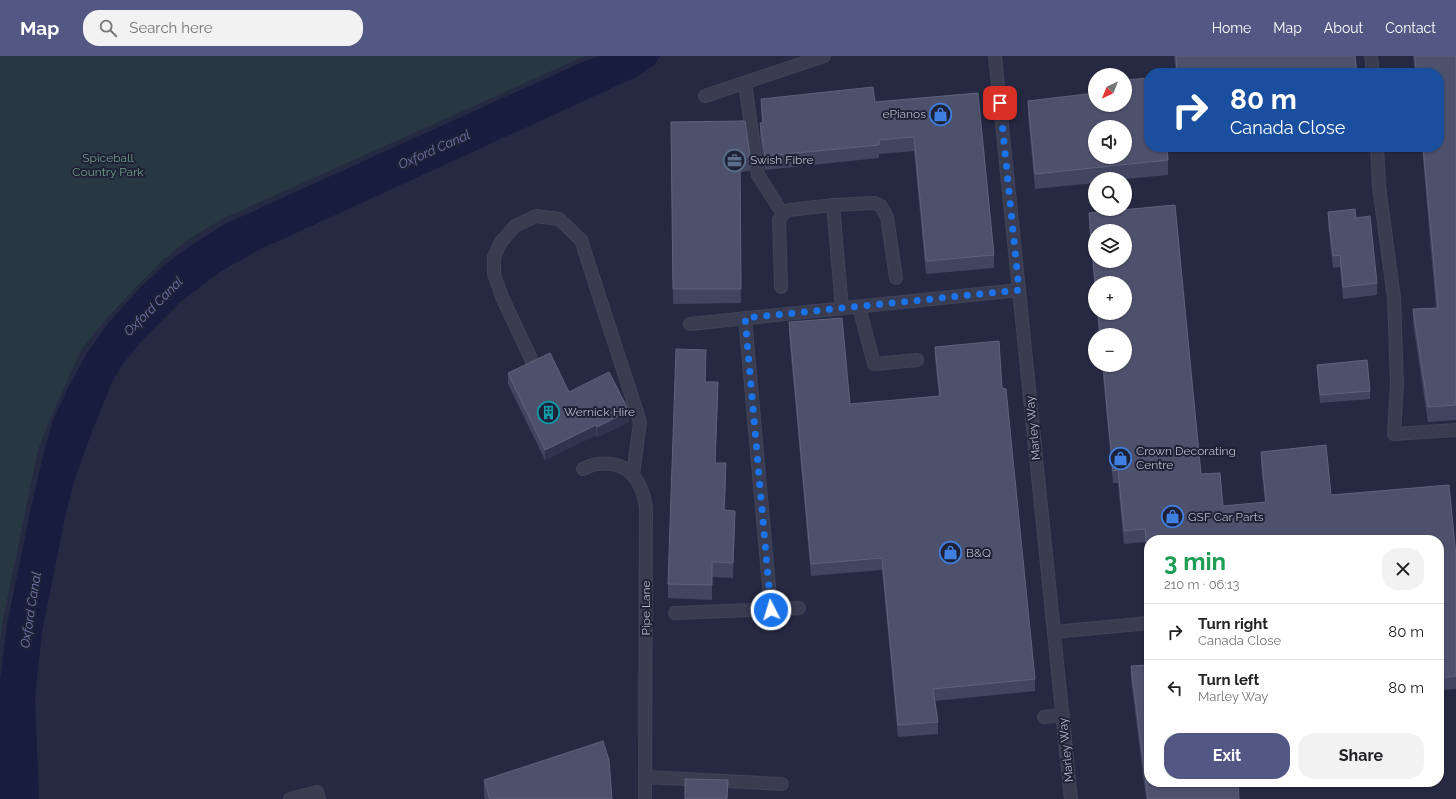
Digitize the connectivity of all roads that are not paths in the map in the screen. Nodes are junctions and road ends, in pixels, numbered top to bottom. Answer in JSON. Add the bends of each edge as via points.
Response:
{"nodes":[{"id":1,"x":824,"y":56,"type":"edge"},
{"id":2,"x":995,"y":56,"type":"edge"},
{"id":3,"x":1371,"y":56,"type":"edge"},
{"id":4,"x":1372,"y":68,"type":"edge"},
{"id":5,"x":745,"y":83,"type":"junction"},
{"id":6,"x":705,"y":96,"type":"dead end"},
{"id":7,"x":1377,"y":152,"type":"edge"},
{"id":8,"x":833,"y":205,"type":"junction"},
{"id":9,"x":783,"y":214,"type":"junction"},
{"id":10,"x":896,"y":278,"type":"dead end"},
{"id":11,"x":780,"y":287,"type":"dead end"},
{"id":12,"x":1019,"y":290,"type":"junction"},
{"id":13,"x":859,"y":307,"type":"junction"},
{"id":14,"x":842,"y":308,"type":"junction"},
{"id":15,"x":745,"y":318,"type":"junction"},
{"id":16,"x":690,"y":324,"type":"dead end"},
{"id":17,"x":917,"y":360,"type":"dead end"},
{"id":18,"x":533,"y":362,"type":"edge"},
{"id":19,"x":1456,"y":430,"type":"edge"},
{"id":20,"x":583,"y":469,"type":"dead end"},
{"id":21,"x":633,"y":475,"type":"junction"},
{"id":22,"x":799,"y":608,"type":"dead end"},
{"id":23,"x":771,"y":610,"type":"junction"},
{"id":24,"x":674,"y":613,"type":"dead end"},
{"id":25,"x":1144,"y":623,"type":"edge"},
{"id":26,"x":1054,"y":632,"type":"junction"},
{"id":27,"x":1063,"y":715,"type":"junction"},
{"id":28,"x":1044,"y":717,"type":"dead end"},
{"id":29,"x":646,"y":777,"type":"junction"},
{"id":30,"x":782,"y":784,"type":"dead end"},
{"id":31,"x":290,"y":799,"type":"edge"},
{"id":32,"x":320,"y":799,"type":"edge"},
{"id":33,"x":645,"y":799,"type":"edge"},
{"id":34,"x":1071,"y":799,"type":"edge"}],
"edges":[{"from":1,"to":5,"type":"street"},
{"from":2,"to":12,"type":"street","name":"Marley Way"},
{"from":3,"to":4,"type":"street"},
{"from":5,"to":6,"type":"street"},
{"from":5,"to":9,"type":"street","via":[[758,175]]},
{"from":7,"to":19,"type":"street","via":[[1379,186],[1394,298],[1397,384],[1394,434]]},
{"from":8,"to":9,"type":"street","via":[[789,210]]},
{"from":8,"to":10,"type":"street","via":[[875,203],[881,206],[887,217]]},
{"from":8,"to":14,"type":"street"},
{"from":9,"to":11,"type":"street","via":[[778,226]]},
{"from":12,"to":13,"type":"street"},
{"from":12,"to":26,"type":"street","name":"Marley Way"},
{"from":13,"to":14,"type":"street"},
{"from":13,"to":17,"type":"street","via":[[874,364]]},
{"from":14,"to":15,"type":"street"},
{"from":15,"to":16,"type":"street"},
{"from":15,"to":23,"type":"street"},
{"from":18,"to":21,"type":"street","via":[[502,297],[494,274],[494,257],[501,242],[515,226],[536,216],[559,219],[581,240],[640,422]]},
{"from":20,"to":21,"type":"street","via":[[609,463]]},
{"from":21,"to":29,"type":"street","name":"Pipe Lane","via":[[642,488],[646,508]]},
{"from":22,"to":23,"type":"street"},
{"from":23,"to":24,"type":"street"},
{"from":25,"to":26,"type":"street"},
{"from":26,"to":27,"type":"street","name":"Marley Way"},
{"from":27,"to":28,"type":"street"},
{"from":27,"to":34,"type":"street","name":"Marley Way"},
{"from":29,"to":30,"type":"street"},
{"from":29,"to":33,"type":"street","name":"Pipe Lane"},
{"from":31,"to":32,"type":"street","via":[[317,792]]}]}
